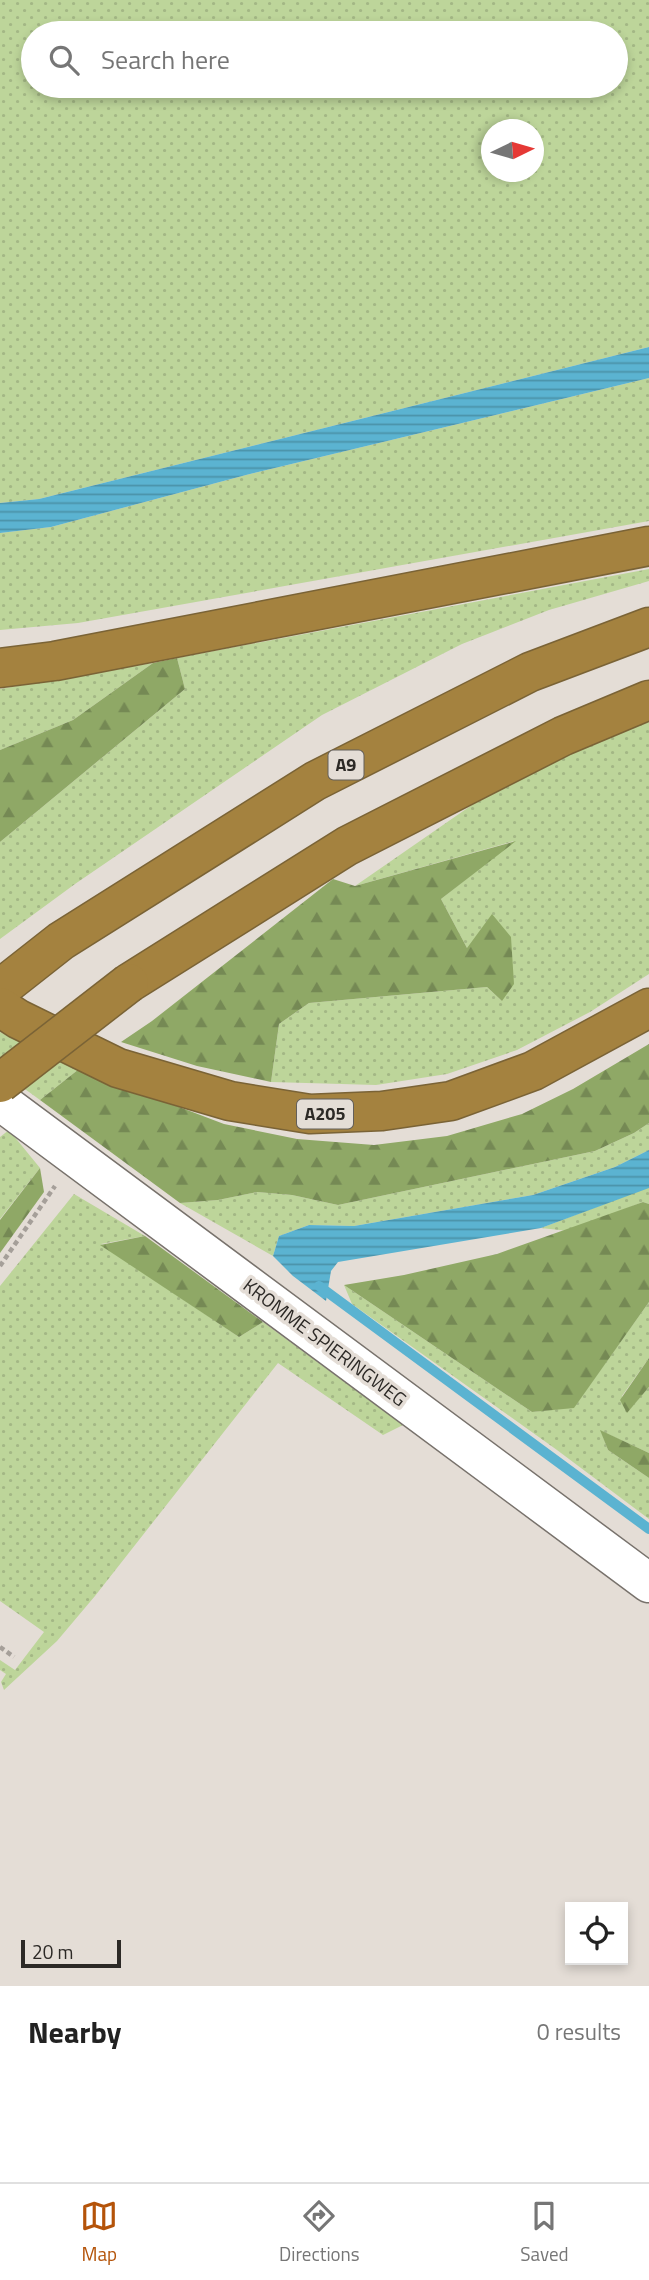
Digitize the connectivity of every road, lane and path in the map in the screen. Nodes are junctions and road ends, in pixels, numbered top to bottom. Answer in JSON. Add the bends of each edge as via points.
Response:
{"nodes":[{"id":1,"x":649,"y":546,"type":"edge"},
{"id":2,"x":649,"y":627,"type":"edge"},
{"id":3,"x":0,"y":668,"type":"edge"},
{"id":4,"x":649,"y":700,"type":"edge"},
{"id":5,"x":0,"y":989,"type":"edge"},
{"id":6,"x":0,"y":1007,"type":"edge"},
{"id":7,"x":649,"y":1008,"type":"edge"},
{"id":8,"x":0,"y":1083,"type":"edge"},
{"id":9,"x":0,"y":1101,"type":"edge"},
{"id":10,"x":76,"y":1156,"type":"junction"},
{"id":11,"x":0,"y":1266,"type":"edge"},
{"id":12,"x":649,"y":1583,"type":"edge"},
{"id":13,"x":0,"y":1647,"type":"edge"},
{"id":14,"x":14,"y":1657,"type":"dead end"}],
"edges":[{"from":1,"to":3,"type":"highway"},
{"from":2,"to":5,"type":"highway","number":"A9","via":[[530,672],[315,781],[61,941]]},
{"from":4,"to":8,"type":"highway","bridge":true,"via":[[563,736],[347,846],[129,983]]},
{"from":6,"to":7,"type":"highway","number":"A205","via":[[118,1069],[230,1101],[310,1114],[382,1111],[451,1101],[533,1070]]},
{"from":9,"to":10,"type":"street","name":"KROMME SPIERINGWEG"},
{"from":10,"to":11,"type":"path"},
{"from":10,"to":12,"type":"street","name":"KROMME SPIERINGWEG"},
{"from":13,"to":14,"type":"path"}]}
